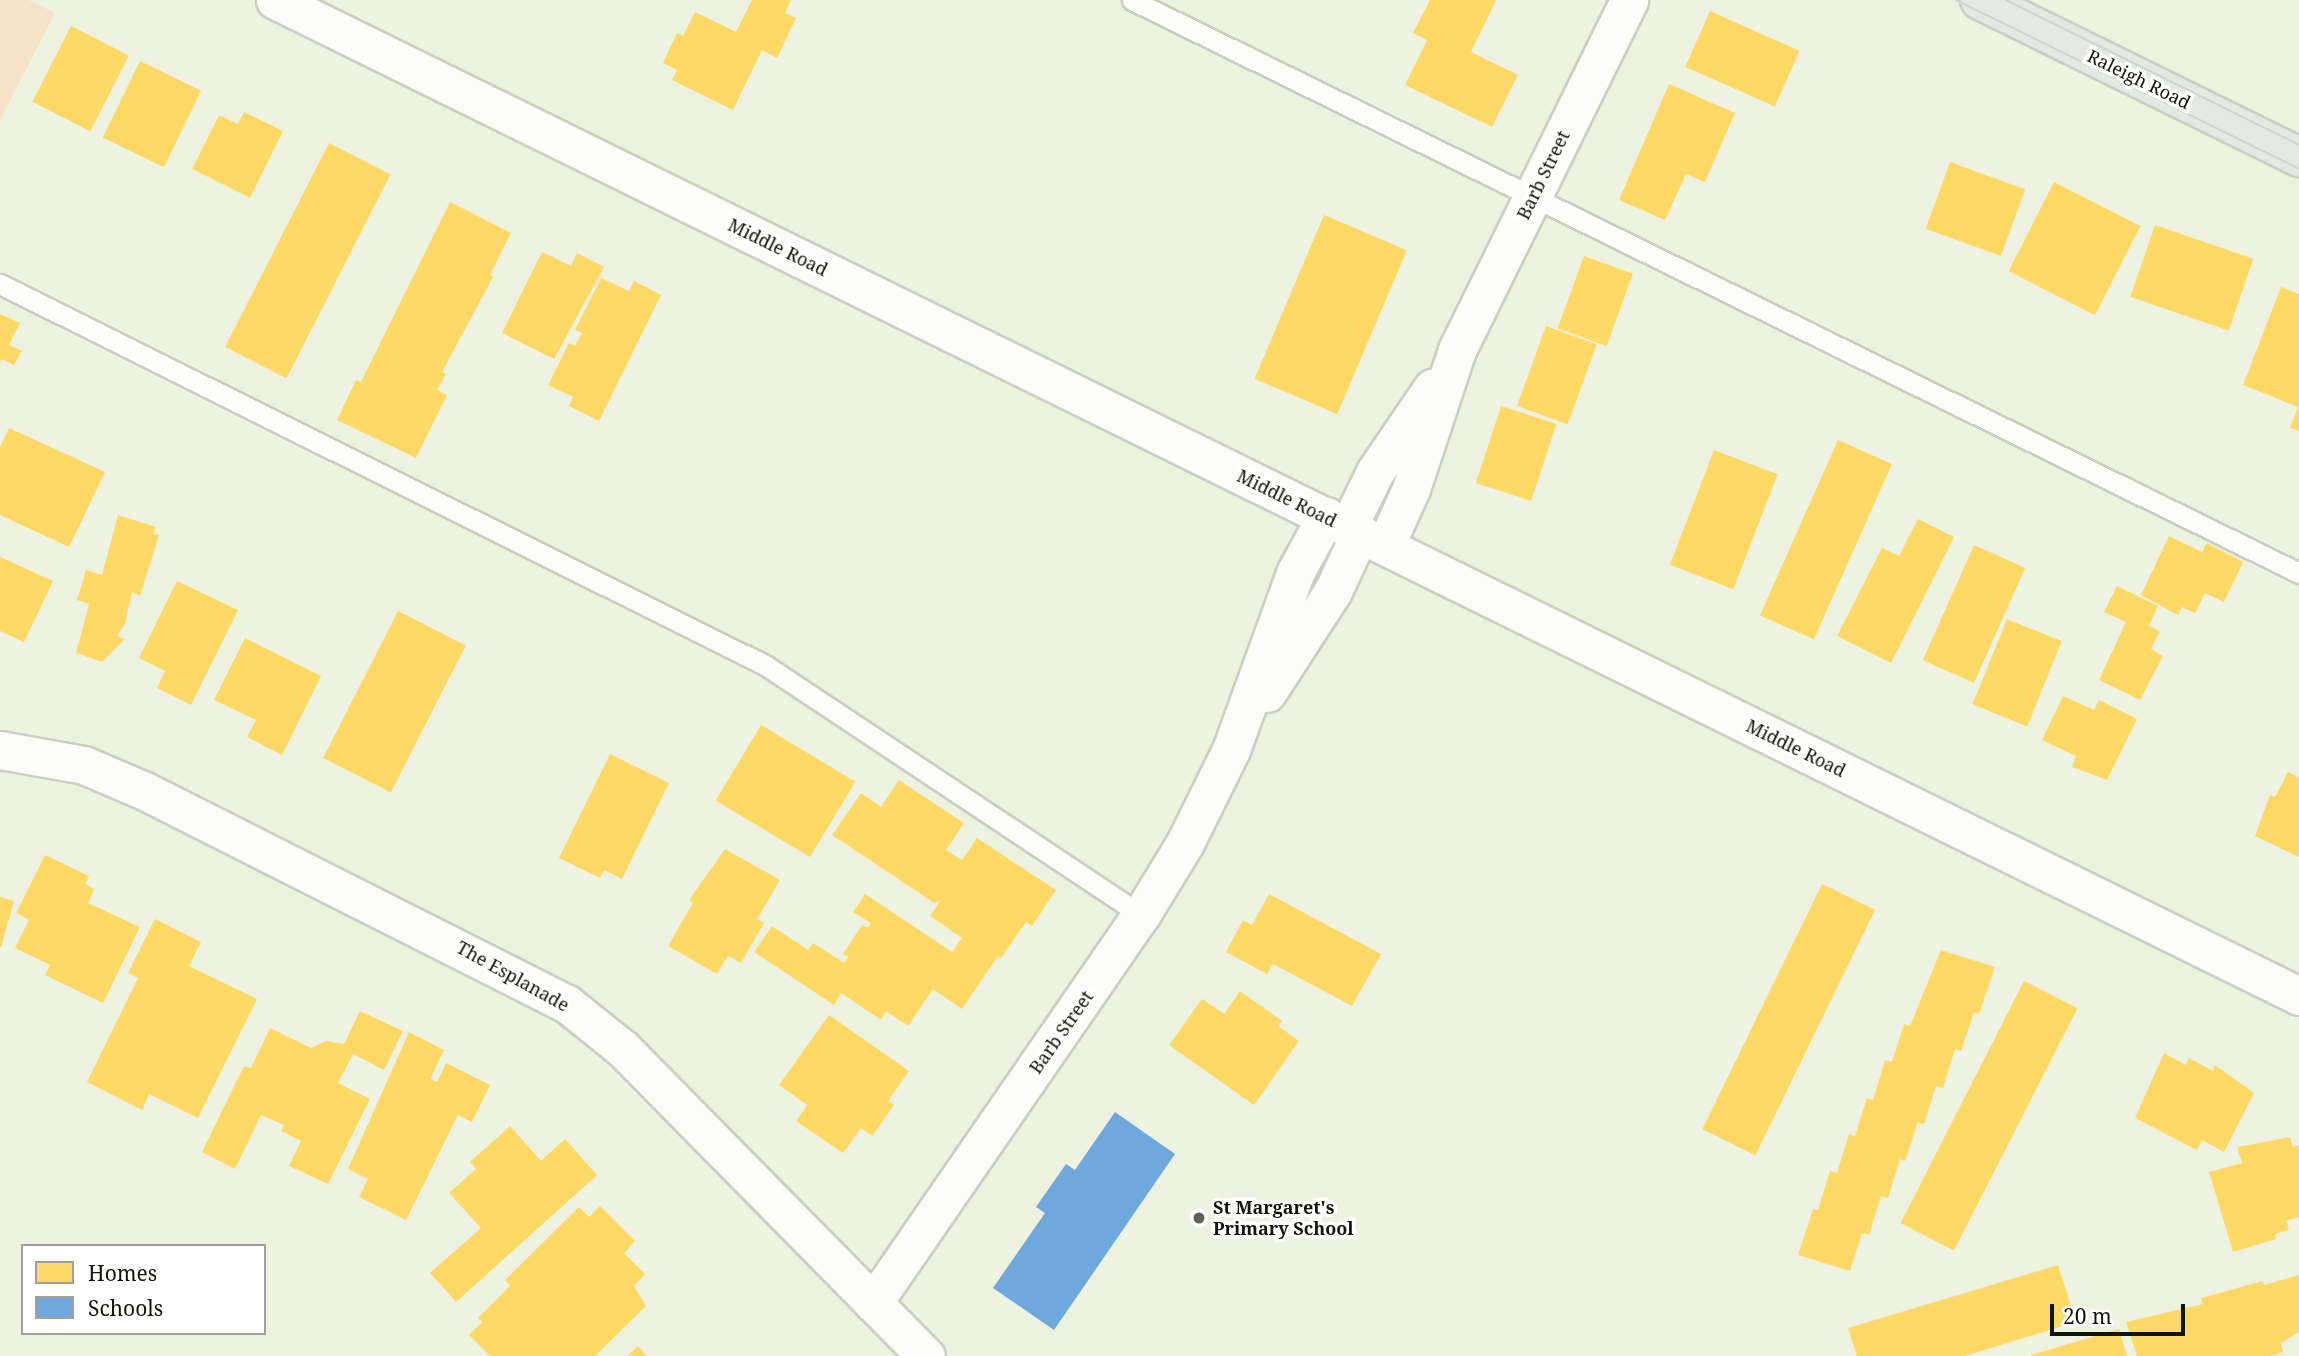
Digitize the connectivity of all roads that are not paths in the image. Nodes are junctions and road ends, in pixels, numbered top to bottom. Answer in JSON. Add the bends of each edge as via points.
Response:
{"nodes":[{"id":1,"x":275,"y":0,"type":"edge"},
{"id":2,"x":1132,"y":0,"type":"edge"},
{"id":3,"x":1629,"y":0,"type":"edge"},
{"id":4,"x":1980,"y":0,"type":"edge"},
{"id":5,"x":2299,"y":157,"type":"edge"},
{"id":6,"x":1532,"y":196,"type":"junction"},
{"id":7,"x":0,"y":284,"type":"edge"},
{"id":8,"x":1355,"y":531,"type":"junction"},
{"id":9,"x":2299,"y":573,"type":"edge"},
{"id":10,"x":0,"y":750,"type":"edge"},
{"id":11,"x":1141,"y":915,"type":"junction"},
{"id":12,"x":2299,"y":996,"type":"edge"},
{"id":13,"x":873,"y":1303,"type":"junction"},
{"id":14,"x":926,"y":1356,"type":"edge"}],
"edges":[{"from":1,"to":8,"type":"street","name":"Middle Road"},
{"from":2,"to":6,"type":"lane"},
{"from":3,"to":6,"type":"street","name":"Barb Street"},
{"from":4,"to":5,"type":"main road","name":"Raleigh Road"},
{"from":6,"to":8,"type":"street","name":"Barb Street","via":[[1457,351],[1411,489]]},
{"from":6,"to":9,"type":"lane"},
{"from":7,"to":11,"type":"lane","via":[[765,665]]},
{"from":8,"to":11,"type":"street","name":"Barb Street","via":[[1295,573],[1231,750],[1185,843]]},
{"from":8,"to":12,"type":"street","name":"Middle Road"},
{"from":10,"to":13,"type":"street","name":"The Esplanade","via":[[84,765],[145,791],[567,1004],[622,1048]]},
{"from":11,"to":13,"type":"street","name":"Barb Street"},
{"from":13,"to":14,"type":"street","name":"The Esplanade"}]}
